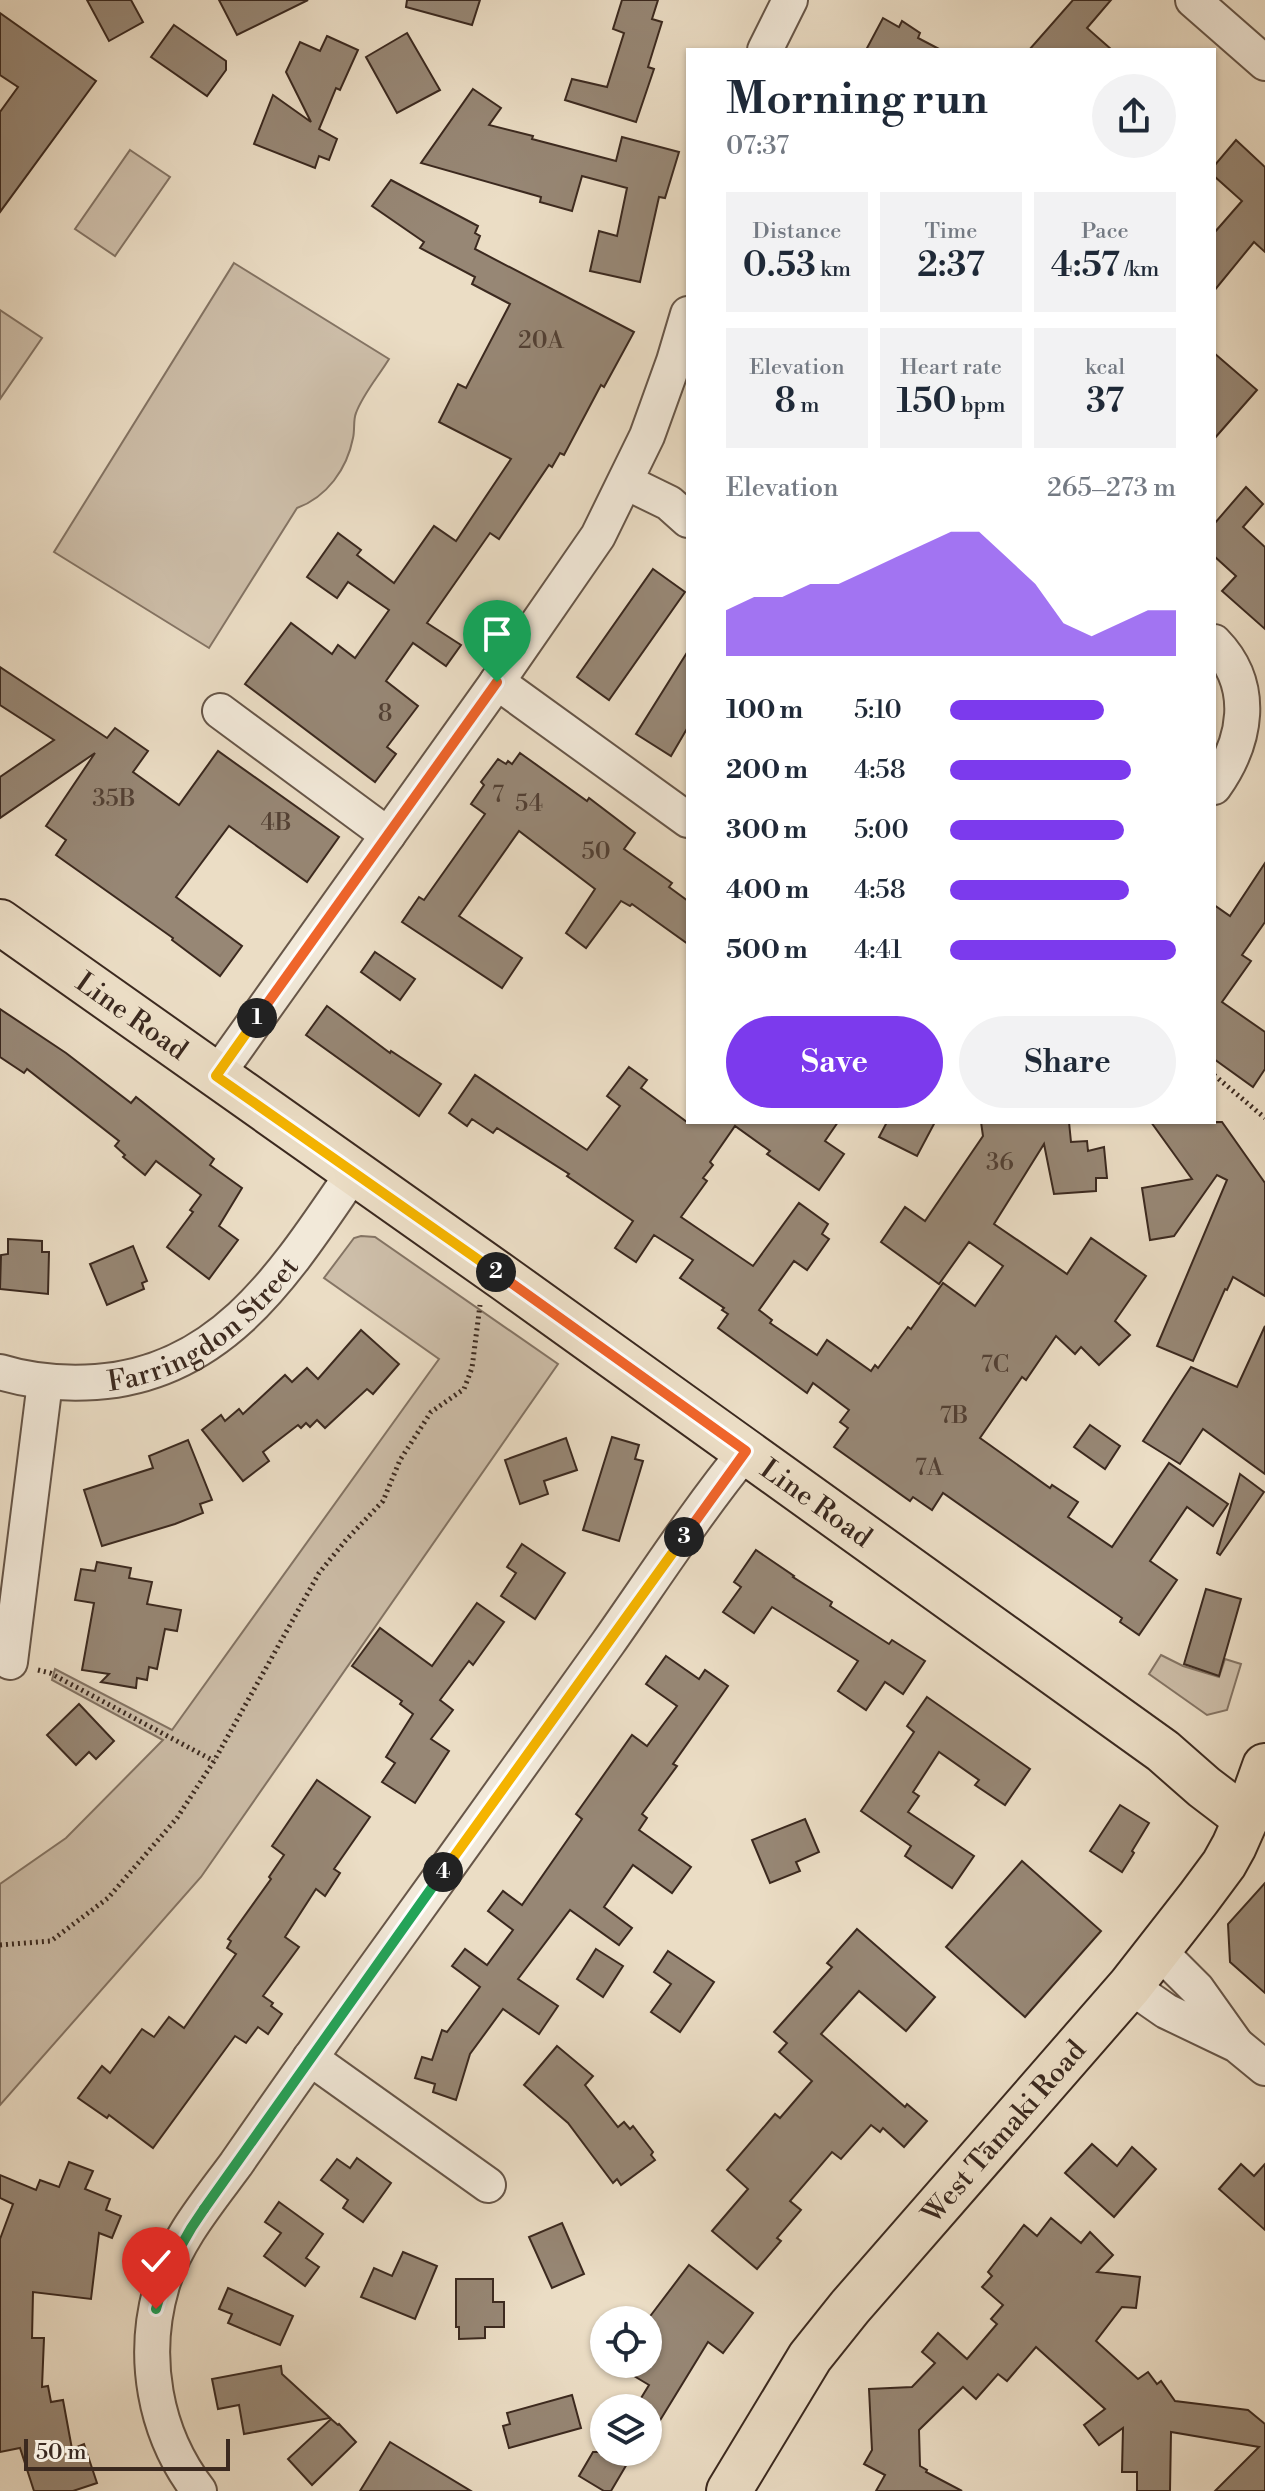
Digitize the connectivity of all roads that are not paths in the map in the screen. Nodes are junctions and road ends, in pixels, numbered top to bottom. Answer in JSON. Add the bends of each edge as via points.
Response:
{"nodes":[{"id":1,"x":790,"y":0,"type":"edge"},
{"id":2,"x":1193,"y":0,"type":"edge"},
{"id":3,"x":766,"y":48,"type":"edge"},
{"id":4,"x":1265,"y":63,"type":"edge"},
{"id":5,"x":686,"y":320,"type":"edge"},
{"id":6,"x":626,"y":482,"type":"junction"},
{"id":7,"x":686,"y":518,"type":"edge"},
{"id":8,"x":1216,"y":645,"type":"edge"},
{"id":9,"x":497,"y":682,"type":"junction"},
{"id":10,"x":220,"y":711,"type":"dead end"},
{"id":11,"x":1216,"y":784,"type":"edge"},
{"id":12,"x":686,"y":819,"type":"edge"},
{"id":13,"x":388,"y":835,"type":"junction"},
{"id":14,"x":0,"y":922,"type":"edge"},
{"id":15,"x":216,"y":1076,"type":"junction"},
{"id":16,"x":354,"y":1172,"type":"junction"},
{"id":17,"x":0,"y":1372,"type":"edge"},
{"id":18,"x":45,"y":1382,"type":"junction"},
{"id":19,"x":746,"y":1451,"type":"junction"},
{"id":20,"x":10,"y":1662,"type":"road end"},
{"id":21,"x":1257,"y":1788,"type":"edge"},
{"id":22,"x":1158,"y":1950,"type":"junction"},
{"id":23,"x":1130,"y":1986,"type":"junction"},
{"id":24,"x":1237,"y":2045,"type":"junction"},
{"id":25,"x":310,"y":2058,"type":"junction"},
{"id":26,"x":1265,"y":2068,"type":"edge"},
{"id":27,"x":488,"y":2185,"type":"dead end"},
{"id":28,"x":199,"y":2491,"type":"edge"},
{"id":29,"x":729,"y":2491,"type":"edge"}],
"edges":[{"from":1,"to":3,"type":"street"},
{"from":2,"to":4,"type":"street"},
{"from":5,"to":6,"type":"street"},
{"from":6,"to":7,"type":"street","via":[[669,503]]},
{"from":6,"to":9,"type":"street","via":[[598,536]]},
{"from":8,"to":11,"type":"street","via":[[1237,680],[1243,716],[1234,755]]},
{"from":9,"to":12,"type":"street"},
{"from":9,"to":13,"type":"street"},
{"from":10,"to":13,"type":"street"},
{"from":13,"to":15,"type":"street"},
{"from":14,"to":15,"type":"main road","name":"Line Road"},
{"from":15,"to":16,"type":"main road","name":"Line Road"},
{"from":16,"to":18,"type":"street","name":"Farringdon Street","via":[[254,1306],[206,1347],[136,1377]]},
{"from":16,"to":19,"type":"main road","name":"Line Road"},
{"from":17,"to":18,"type":"street","name":"Farringdon Street"},
{"from":18,"to":20,"type":"street"},
{"from":19,"to":21,"type":"main road","name":"Line Road","via":[[1163,1751],[1204,1787]]},
{"from":19,"to":25,"type":"street"},
{"from":21,"to":22,"type":"main road","name":"West Tāmaki Road","via":[[1224,1864]]},
{"from":22,"to":23,"type":"main road","name":"West Tāmaki Road"},
{"from":22,"to":24,"type":"street","via":[[1197,1989]]},
{"from":23,"to":24,"type":"street","via":[[1155,2005]]},
{"from":23,"to":29,"type":"main road","name":"West Tāmaki Road","via":[[810,2357]]},
{"from":24,"to":26,"type":"street"},
{"from":25,"to":27,"type":"street"},
{"from":25,"to":28,"type":"street","via":[[178,2246],[156,2309],[151,2348],[157,2402],[174,2451]]}]}
